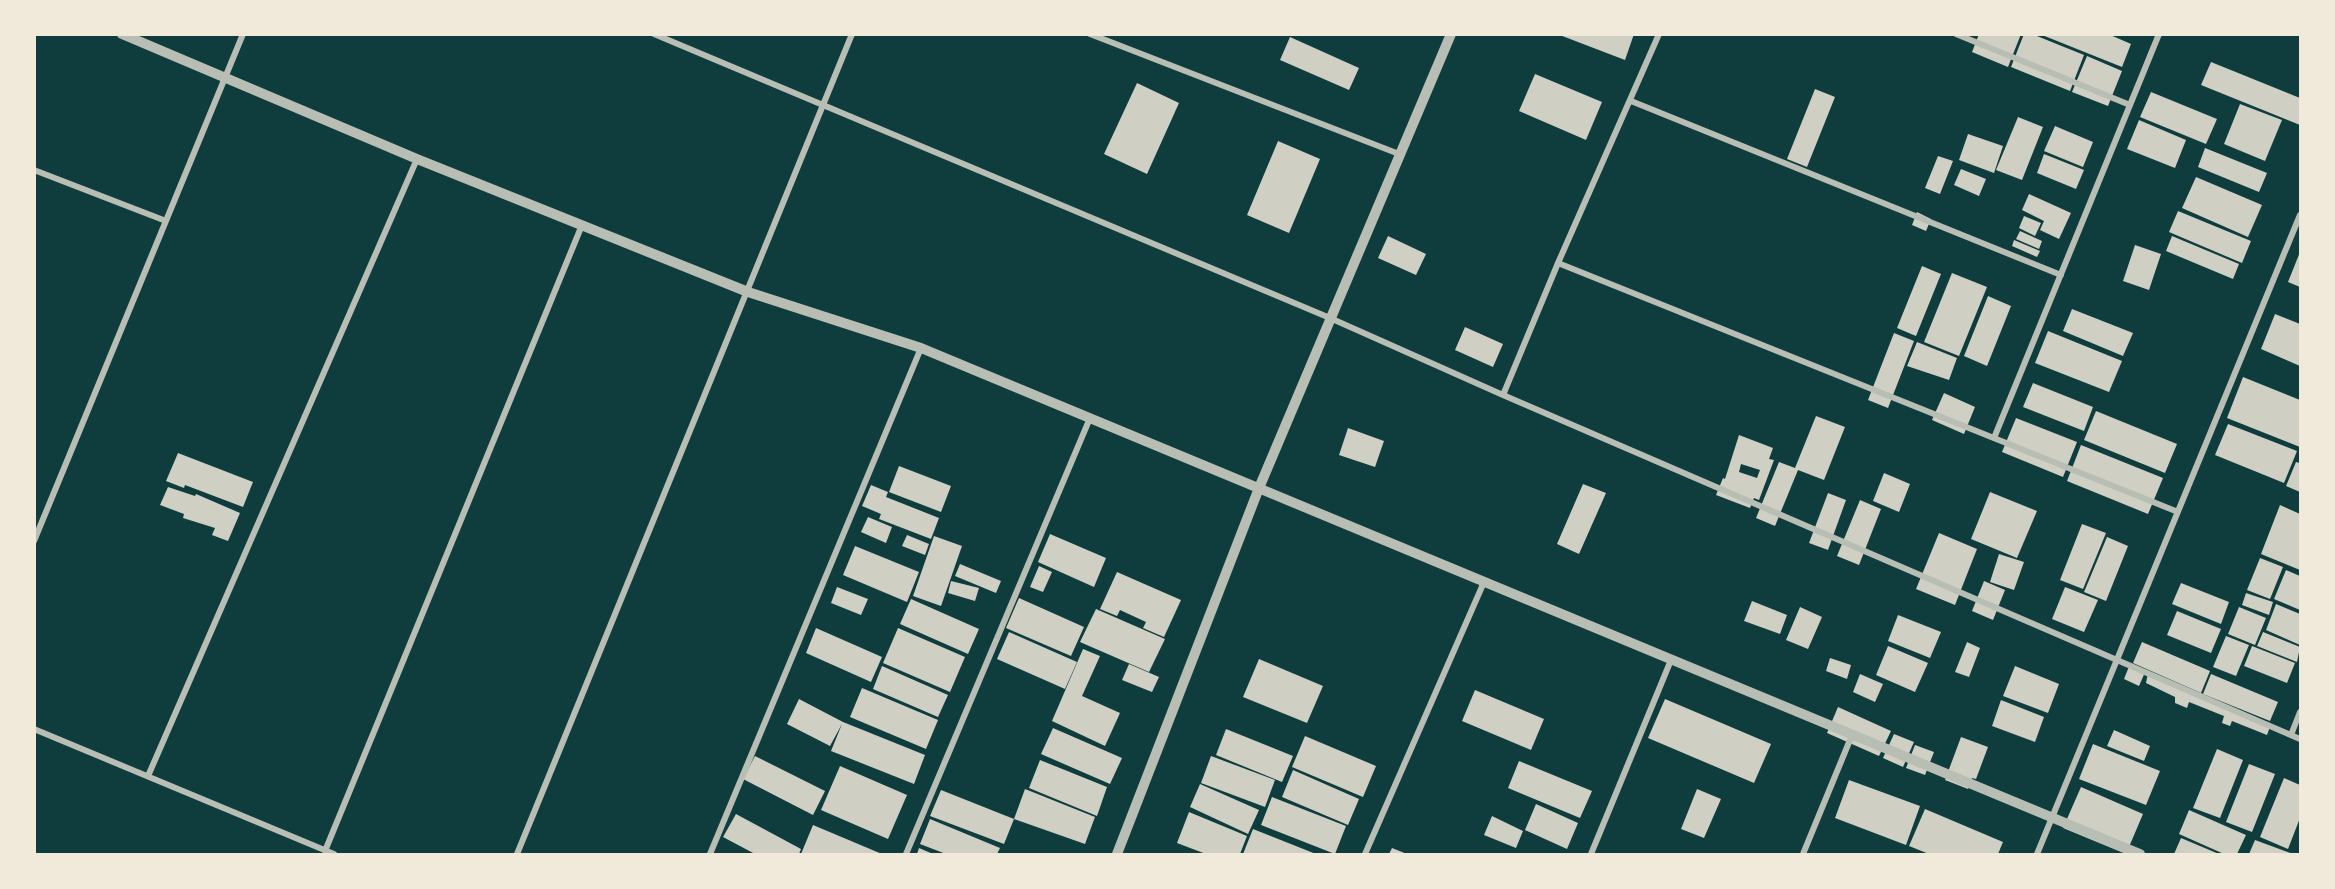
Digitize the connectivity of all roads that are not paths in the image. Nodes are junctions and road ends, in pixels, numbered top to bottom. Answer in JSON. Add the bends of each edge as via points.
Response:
{"nodes":[{"id":1,"x":122,"y":34,"type":"edge"},
{"id":2,"x":243,"y":34,"type":"edge"},
{"id":3,"x":654,"y":34,"type":"edge"},
{"id":4,"x":852,"y":34,"type":"edge"},
{"id":5,"x":1090,"y":34,"type":"edge"},
{"id":6,"x":1451,"y":34,"type":"edge"},
{"id":7,"x":1659,"y":34,"type":"edge"},
{"id":8,"x":1956,"y":34,"type":"edge"},
{"id":9,"x":2159,"y":34,"type":"edge"},
{"id":10,"x":224,"y":77,"type":"junction"},
{"id":11,"x":1631,"y":101,"type":"junction"},
{"id":12,"x":823,"y":105,"type":"junction"},
{"id":13,"x":2130,"y":105,"type":"junction"},
{"id":14,"x":1399,"y":154,"type":"junction"},
{"id":15,"x":417,"y":159,"type":"junction"},
{"id":16,"x":34,"y":170,"type":"edge"},
{"id":17,"x":2301,"y":215,"type":"edge"},
{"id":18,"x":166,"y":221,"type":"junction"},
{"id":19,"x":582,"y":225,"type":"junction"},
{"id":20,"x":1558,"y":263,"type":"junction"},
{"id":21,"x":2061,"y":274,"type":"junction"},
{"id":22,"x":748,"y":292,"type":"junction"},
{"id":23,"x":1329,"y":318,"type":"junction"},
{"id":24,"x":921,"y":348,"type":"junction"},
{"id":25,"x":1503,"y":395,"type":"junction"},
{"id":26,"x":1090,"y":418,"type":"junction"},
{"id":27,"x":1994,"y":438,"type":"junction"},
{"id":28,"x":1258,"y":488,"type":"junction"},
{"id":29,"x":2178,"y":512,"type":"junction"},
{"id":30,"x":34,"y":541,"type":"edge"},
{"id":31,"x":1484,"y":582,"type":"junction"},
{"id":32,"x":1671,"y":660,"type":"junction"},
{"id":33,"x":2117,"y":660,"type":"junction"},
{"id":34,"x":2301,"y":712,"type":"edge"},
{"id":35,"x":34,"y":729,"type":"edge"},
{"id":36,"x":1852,"y":735,"type":"junction"},
{"id":37,"x":2291,"y":735,"type":"junction"},
{"id":38,"x":2301,"y":739,"type":"edge"},
{"id":39,"x":148,"y":776,"type":"junction"},
{"id":40,"x":2052,"y":818,"type":"junction"},
{"id":41,"x":325,"y":851,"type":"junction"},
{"id":42,"x":334,"y":855,"type":"edge"},
{"id":43,"x":517,"y":855,"type":"edge"},
{"id":44,"x":710,"y":855,"type":"edge"},
{"id":45,"x":906,"y":855,"type":"edge"},
{"id":46,"x":1117,"y":855,"type":"edge"},
{"id":47,"x":1365,"y":855,"type":"edge"},
{"id":48,"x":1591,"y":855,"type":"edge"},
{"id":49,"x":1803,"y":855,"type":"edge"},
{"id":50,"x":2037,"y":855,"type":"edge"},
{"id":51,"x":2140,"y":855,"type":"edge"}],
"edges":[{"from":1,"to":10,"type":"street"},
{"from":2,"to":10,"type":"street"},
{"from":3,"to":12,"type":"street"},
{"from":4,"to":12,"type":"street"},
{"from":5,"to":14,"type":"street"},
{"from":6,"to":14,"type":"street"},
{"from":7,"to":11,"type":"street"},
{"from":8,"to":13,"type":"street"},
{"from":9,"to":13,"type":"street"},
{"from":10,"to":15,"type":"street"},
{"from":10,"to":18,"type":"street"},
{"from":11,"to":20,"type":"street"},
{"from":11,"to":21,"type":"street"},
{"from":12,"to":22,"type":"street"},
{"from":12,"to":23,"type":"street"},
{"from":13,"to":21,"type":"street"},
{"from":14,"to":23,"type":"street"},
{"from":15,"to":19,"type":"street"},
{"from":15,"to":39,"type":"street"},
{"from":16,"to":18,"type":"street"},
{"from":17,"to":29,"type":"street"},
{"from":18,"to":30,"type":"street"},
{"from":19,"to":22,"type":"street"},
{"from":19,"to":41,"type":"street"},
{"from":20,"to":25,"type":"street"},
{"from":20,"to":27,"type":"street"},
{"from":21,"to":27,"type":"street"},
{"from":22,"to":24,"type":"street"},
{"from":22,"to":43,"type":"street"},
{"from":23,"to":25,"type":"street"},
{"from":23,"to":28,"type":"street"},
{"from":24,"to":26,"type":"street"},
{"from":24,"to":44,"type":"street"},
{"from":25,"to":33,"type":"street"},
{"from":26,"to":28,"type":"street"},
{"from":26,"to":45,"type":"street"},
{"from":27,"to":29,"type":"street"},
{"from":28,"to":31,"type":"street"},
{"from":28,"to":46,"type":"street"},
{"from":29,"to":33,"type":"street"},
{"from":31,"to":32,"type":"street"},
{"from":31,"to":47,"type":"street"},
{"from":32,"to":36,"type":"street"},
{"from":32,"to":48,"type":"street"},
{"from":33,"to":37,"type":"street"},
{"from":33,"to":40,"type":"street"},
{"from":34,"to":37,"type":"street"},
{"from":35,"to":39,"type":"street"},
{"from":36,"to":40,"type":"street"},
{"from":36,"to":49,"type":"street"},
{"from":37,"to":38,"type":"street"},
{"from":39,"to":41,"type":"street"},
{"from":40,"to":50,"type":"street"},
{"from":40,"to":51,"type":"street"},
{"from":41,"to":42,"type":"street"}]}
